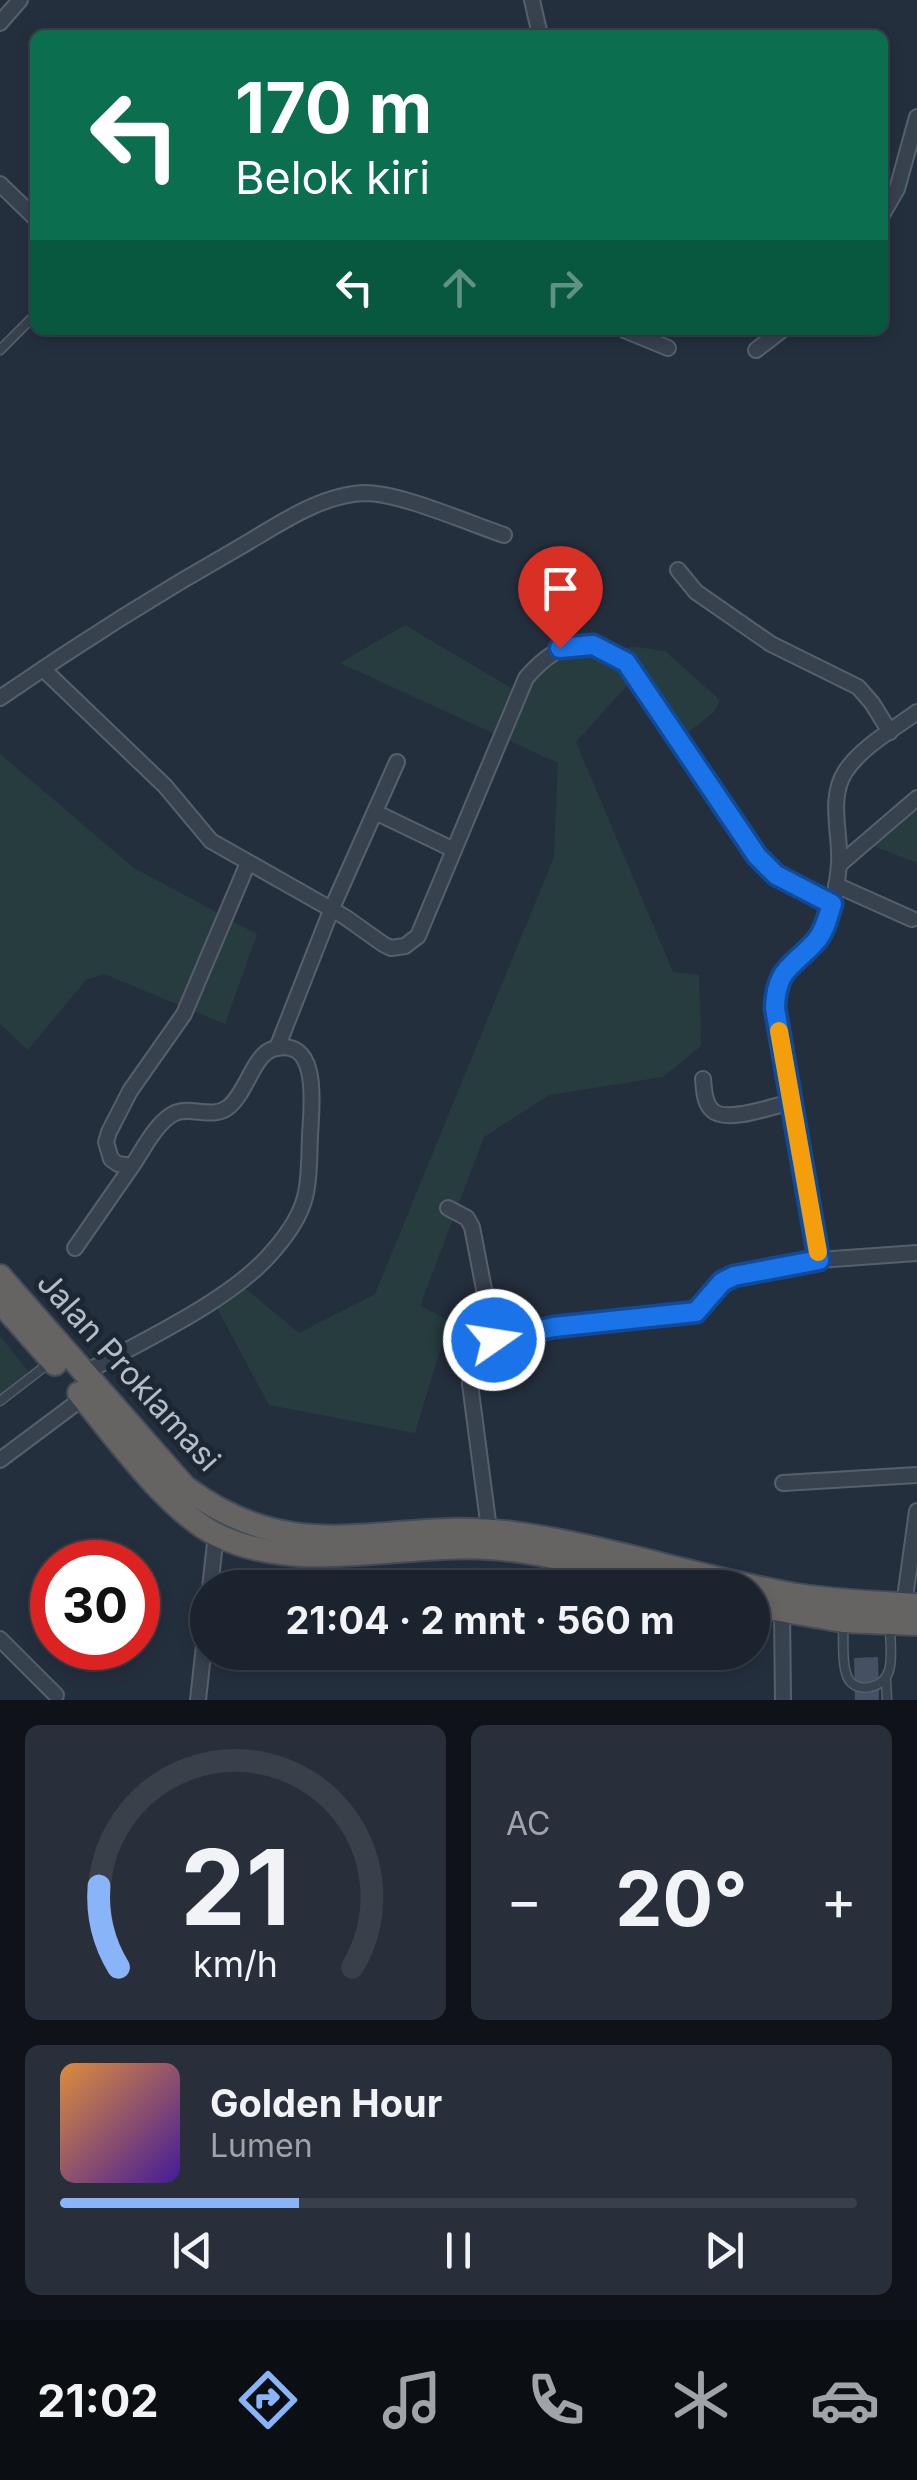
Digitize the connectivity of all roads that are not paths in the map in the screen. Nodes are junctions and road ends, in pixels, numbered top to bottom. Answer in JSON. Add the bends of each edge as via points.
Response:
{"nodes":[{"id":1,"x":20,"y":0,"type":"edge"},
{"id":2,"x":532,"y":0,"type":"edge"},
{"id":3,"x":0,"y":23,"type":"edge"},
{"id":4,"x":539,"y":30,"type":"edge"},
{"id":5,"x":917,"y":117,"type":"edge"},
{"id":6,"x":0,"y":184,"type":"edge"},
{"id":7,"x":888,"y":205,"type":"edge"},
{"id":8,"x":30,"y":213,"type":"edge"},
{"id":9,"x":30,"y":320,"type":"edge"},
{"id":10,"x":636,"y":335,"type":"edge"},
{"id":11,"x":776,"y":335,"type":"edge"},
{"id":12,"x":668,"y":348,"type":"dead end"},
{"id":13,"x":0,"y":350,"type":"edge"},
{"id":14,"x":756,"y":350,"type":"dead end"},
{"id":15,"x":504,"y":535,"type":"dead end"},
{"id":16,"x":678,"y":570,"type":"dead end"},
{"id":17,"x":43,"y":668,"type":"junction"},
{"id":18,"x":0,"y":698,"type":"edge"},
{"id":19,"x":917,"y":712,"type":"edge"},
{"id":20,"x":890,"y":732,"type":"junction"},
{"id":21,"x":397,"y":762,"type":"dead end"},
{"id":22,"x":917,"y":798,"type":"edge"},
{"id":23,"x":375,"y":812,"type":"junction"},
{"id":24,"x":454,"y":850,"type":"junction"},
{"id":25,"x":248,"y":863,"type":"junction"},
{"id":26,"x":839,"y":866,"type":"junction"},
{"id":27,"x":836,"y":884,"type":"junction"},
{"id":28,"x":832,"y":904,"type":"junction"},
{"id":29,"x":332,"y":908,"type":"junction"},
{"id":30,"x":912,"y":919,"type":"dead end"},
{"id":31,"x":276,"y":1048,"type":"junction"},
{"id":32,"x":703,"y":1079,"type":"dead end"},
{"id":33,"x":791,"y":1102,"type":"junction"},
{"id":34,"x":132,"y":1166,"type":"junction"},
{"id":35,"x":448,"y":1208,"type":"dead end"},
{"id":36,"x":75,"y":1248,"type":"dead end"},
{"id":37,"x":917,"y":1254,"type":"edge"},
{"id":38,"x":819,"y":1260,"type":"junction"},
{"id":39,"x":0,"y":1276,"type":"edge"},
{"id":40,"x":8,"y":1303,"type":"edge"},
{"id":41,"x":494,"y":1340,"type":"junction"},
{"id":42,"x":52,"y":1361,"type":"junction"},
{"id":43,"x":83,"y":1374,"type":"junction"},
{"id":44,"x":83,"y":1398,"type":"junction"},
{"id":45,"x":0,"y":1401,"type":"edge"},
{"id":46,"x":0,"y":1460,"type":"edge"},
{"id":47,"x":917,"y":1475,"type":"edge"},
{"id":48,"x":783,"y":1483,"type":"dead end"},
{"id":49,"x":917,"y":1511,"type":"edge"},
{"id":50,"x":489,"y":1529,"type":"junction"},
{"id":51,"x":216,"y":1534,"type":"junction"},
{"id":52,"x":586,"y":1557,"type":"junction"},
{"id":53,"x":212,"y":1570,"type":"edge"},
{"id":54,"x":624,"y":1570,"type":"edge"},
{"id":55,"x":770,"y":1609,"type":"edge"},
{"id":56,"x":782,"y":1612,"type":"junction"},
{"id":57,"x":907,"y":1614,"type":"edge"},
{"id":58,"x":843,"y":1621,"type":"junction"},
{"id":59,"x":0,"y":1639,"type":"edge"},
{"id":60,"x":201,"y":1670,"type":"edge"},
{"id":61,"x":886,"y":1680,"type":"junction"},
{"id":62,"x":56,"y":1694,"type":"dead end"},
{"id":63,"x":198,"y":1700,"type":"edge"},
{"id":64,"x":783,"y":1700,"type":"edge"},
{"id":65,"x":887,"y":1700,"type":"edge"}],
"edges":[{"from":1,"to":3,"type":"street"},
{"from":2,"to":4,"type":"street"},
{"from":5,"to":7,"type":"street"},
{"from":6,"to":8,"type":"street"},
{"from":9,"to":13,"type":"lane"},
{"from":10,"to":12,"type":"street"},
{"from":11,"to":14,"type":"street"},
{"from":15,"to":17,"type":"street","via":[[377,494],[339,498],[179,582]]},
{"from":16,"to":20,"type":"street","via":[[696,592],[772,644],[858,687]]},
{"from":17,"to":18,"type":"street"},
{"from":17,"to":25,"type":"street","via":[[166,786],[211,841]]},
{"from":19,"to":20,"type":"street"},
{"from":20,"to":26,"type":"street","via":[[854,760],[838,787]]},
{"from":21,"to":23,"type":"street"},
{"from":22,"to":26,"type":"street"},
{"from":23,"to":24,"type":"street"},
{"from":23,"to":29,"type":"street"},
{"from":24,"to":28,"type":"street","via":[[526,678],[560,648],[593,645],[626,662],[757,856],[776,875]]},
{"from":24,"to":29,"type":"street","via":[[418,936],[406,946],[383,944]]},
{"from":25,"to":29,"type":"street"},
{"from":25,"to":34,"type":"street","via":[[184,1014],[109,1132],[111,1160]]},
{"from":26,"to":27,"type":"street"},
{"from":27,"to":28,"type":"street"},
{"from":27,"to":30,"type":"street"},
{"from":28,"to":33,"type":"street","via":[[818,940],[775,988]]},
{"from":29,"to":31,"type":"street"},
{"from":31,"to":34,"type":"street","via":[[261,1056],[228,1108],[174,1113]]},
{"from":31,"to":43,"type":"street","via":[[297,1050],[312,1078],[305,1197],[297,1218],[240,1282]]},
{"from":32,"to":33,"type":"street","via":[[706,1102],[722,1115]]},
{"from":33,"to":38,"type":"street"},
{"from":34,"to":36,"type":"street"},
{"from":35,"to":41,"type":"street","via":[[472,1227]]},
{"from":37,"to":38,"type":"street"},
{"from":38,"to":41,"type":"street","via":[[734,1276],[696,1312]]},
{"from":39,"to":40,"type":"highway","name":"Jalan Proklamasi"},
{"from":40,"to":42,"type":"highway","name":"Jalan Proklamasi"},
{"from":40,"to":43,"type":"highway","name":"Jalan Proklamasi"},
{"from":41,"to":50,"type":"street","via":[[477,1354],[470,1384]]},
{"from":42,"to":44,"type":"highway","name":"Jalan Proklamasi"},
{"from":42,"to":45,"type":"lane"},
{"from":43,"to":50,"type":"highway","name":"Jalan Proklamasi","via":[[184,1487],[238,1520],[306,1538]]},
{"from":44,"to":46,"type":"street"},
{"from":44,"to":51,"type":"highway","name":"Jalan Proklamasi","via":[[172,1500]]},
{"from":47,"to":48,"type":"street"},
{"from":49,"to":57,"type":"street"},
{"from":50,"to":52,"type":"highway","name":"Jalan Proklamasi"},
{"from":51,"to":52,"type":"highway","name":"Jalan Proklamasi","via":[[282,1554],[488,1548]]},
{"from":51,"to":53,"type":"street"},
{"from":52,"to":54,"type":"highway","name":"Jalan Proklamasi"},
{"from":52,"to":57,"type":"highway","name":"Jalan Proklamasi"},
{"from":55,"to":56,"type":"highway"},
{"from":56,"to":58,"type":"highway"},
{"from":56,"to":64,"type":"street"},
{"from":57,"to":58,"type":"highway"},
{"from":57,"to":61,"type":"lane"},
{"from":58,"to":61,"type":"lane","via":[[850,1682],[859,1688]]},
{"from":59,"to":62,"type":"street"},
{"from":60,"to":63,"type":"street"},
{"from":61,"to":65,"type":"lane"}]}
